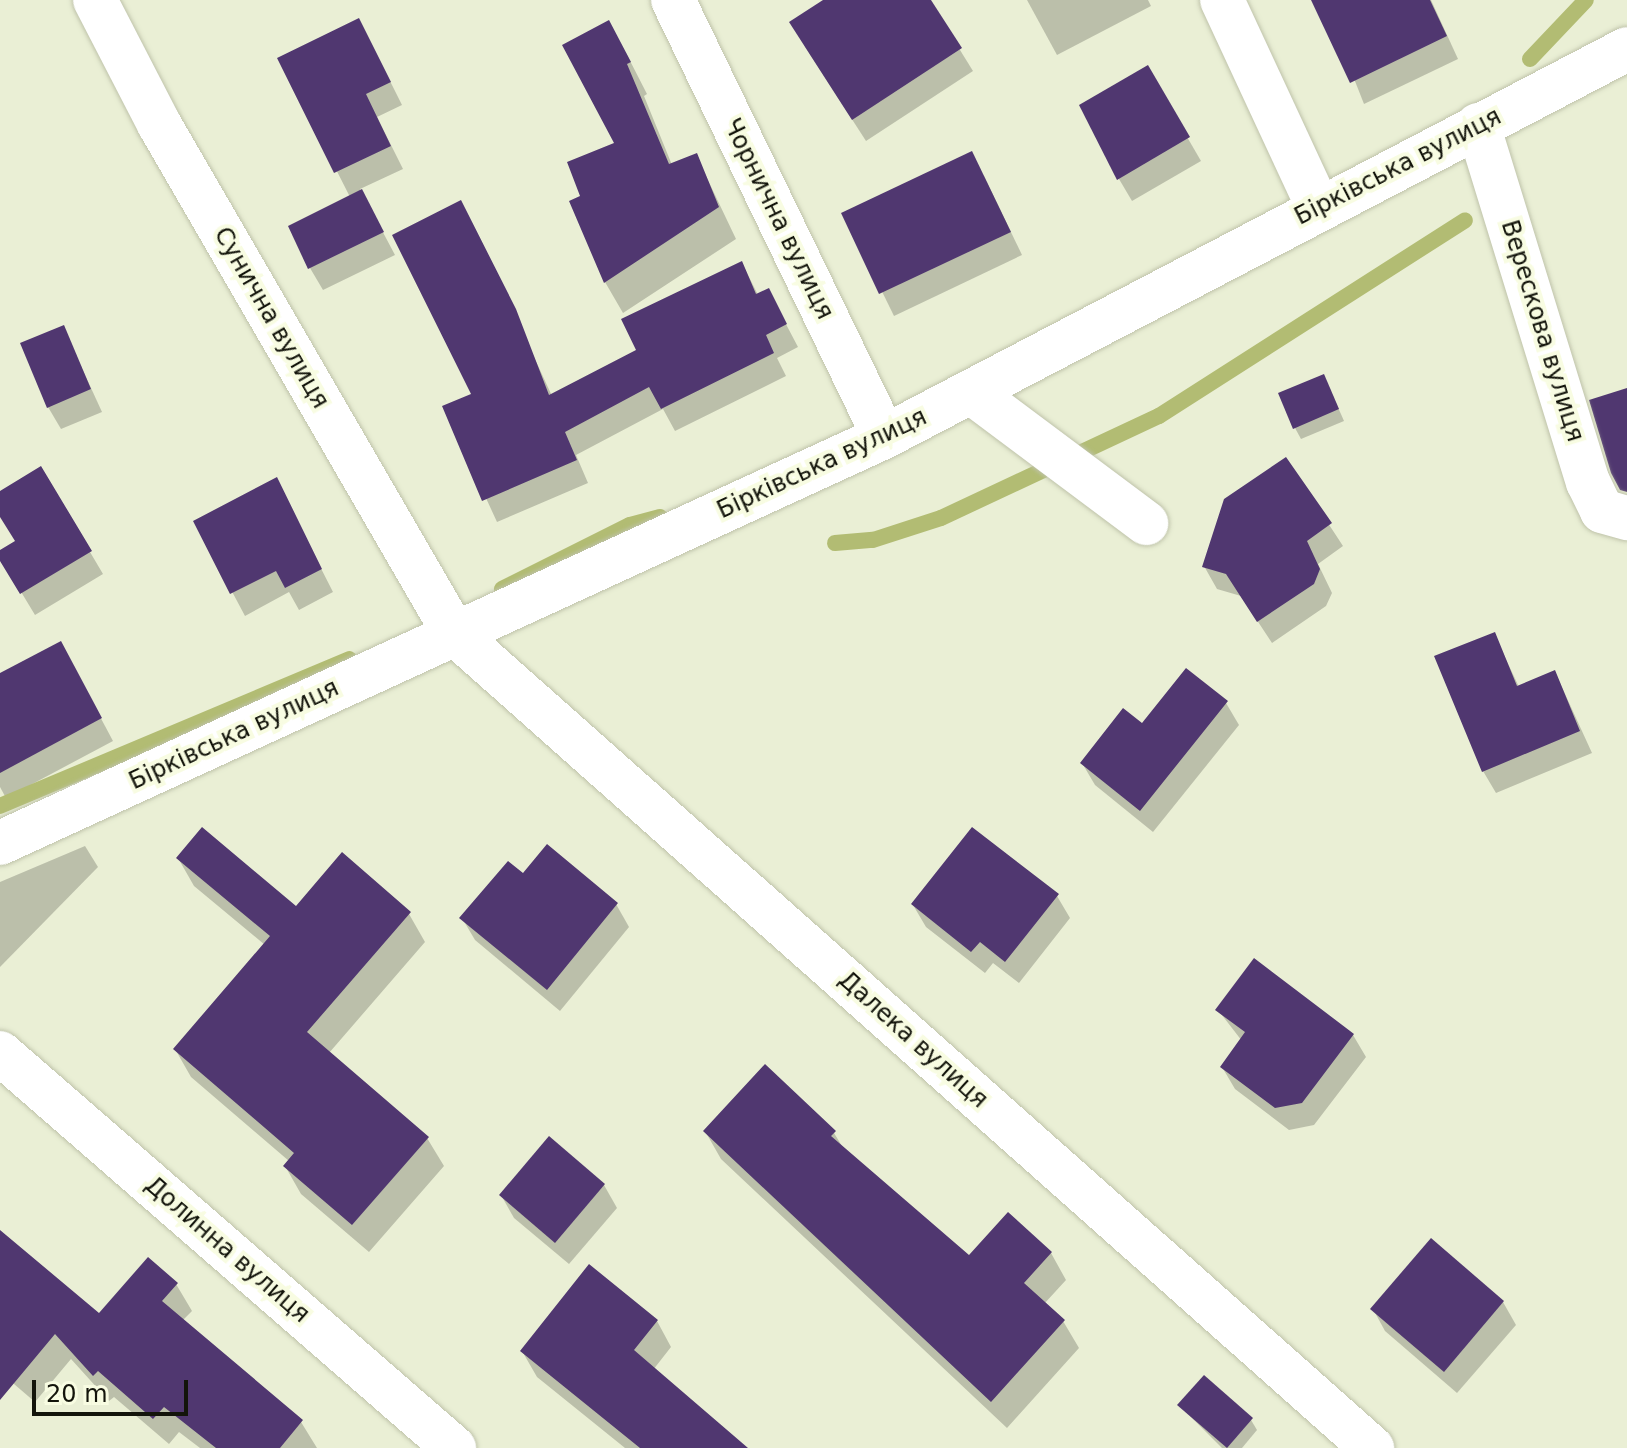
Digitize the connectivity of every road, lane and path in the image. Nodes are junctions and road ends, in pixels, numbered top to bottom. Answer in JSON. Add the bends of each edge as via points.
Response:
{"nodes":[{"id":1,"x":95,"y":0,"type":"edge"},
{"id":2,"x":673,"y":0,"type":"edge"},
{"id":3,"x":1222,"y":0,"type":"edge"},
{"id":4,"x":1627,"y":49,"type":"edge"},
{"id":5,"x":1478,"y":125,"type":"junction"},
{"id":6,"x":1318,"y":207,"type":"junction"},
{"id":7,"x":971,"y":392,"type":"junction"},
{"id":8,"x":884,"y":437,"type":"junction"},
{"id":9,"x":1627,"y":518,"type":"edge"},
{"id":10,"x":1146,"y":523,"type":"dead end"},
{"id":11,"x":454,"y":633,"type":"junction"},
{"id":12,"x":0,"y":843,"type":"edge"},
{"id":13,"x":0,"y":1053,"type":"edge"},
{"id":14,"x":454,"y":1448,"type":"edge"},
{"id":15,"x":1372,"y":1448,"type":"edge"}],
"edges":[{"from":1,"to":11,"type":"street","name":"Сунична вулиця","via":[[159,124]]},
{"from":2,"to":8,"type":"street","name":"Чорнична вулиця"},
{"from":3,"to":6,"type":"street"},
{"from":4,"to":5,"type":"street","name":"Бірківська вулиця"},
{"from":5,"to":6,"type":"street","name":"Бірківська вулиця"},
{"from":5,"to":9,"type":"street","name":"Верескова вулиця","via":[[1588,482],[1602,511]]},
{"from":6,"to":7,"type":"street","name":"Бірківська вулиця"},
{"from":7,"to":8,"type":"street","name":"Бірківська вулиця"},
{"from":7,"to":10,"type":"street"},
{"from":8,"to":11,"type":"street","name":"Бірківська вулиця"},
{"from":11,"to":12,"type":"street","name":"Бірківська вулиця"},
{"from":11,"to":15,"type":"street","name":"Далека вулиця"},
{"from":13,"to":14,"type":"street","name":"Долинна вулиця"}]}
